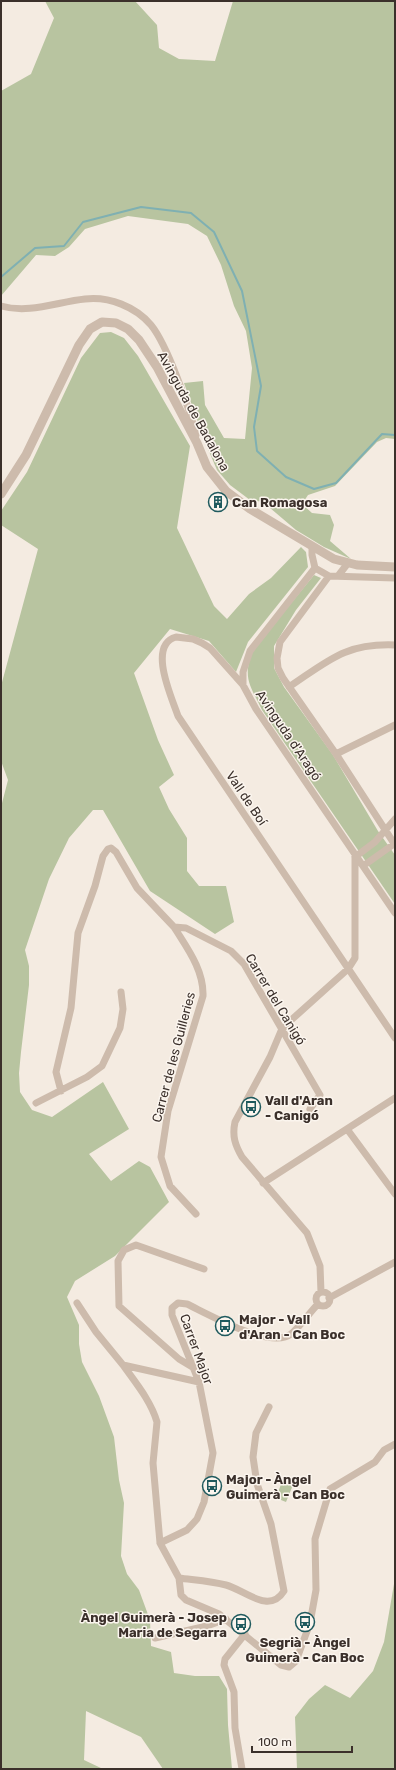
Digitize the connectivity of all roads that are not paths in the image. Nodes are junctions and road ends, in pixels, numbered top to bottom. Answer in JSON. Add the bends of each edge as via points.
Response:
{"nodes":[{"id":1,"x":1,"y":306,"type":"edge"},
{"id":2,"x":197,"y":443,"type":"junction"},
{"id":3,"x":1,"y":494,"type":"edge"},
{"id":4,"x":312,"y":547,"type":"junction"},
{"id":5,"x":348,"y":563,"type":"junction"},
{"id":6,"x":395,"y":567,"type":"edge"},
{"id":7,"x":315,"y":568,"type":"junction"},
{"id":8,"x":329,"y":576,"type":"junction"},
{"id":9,"x":338,"y":576,"type":"junction"},
{"id":10,"x":395,"y":578,"type":"edge"},
{"id":11,"x":395,"y":645,"type":"edge"},
{"id":12,"x":243,"y":685,"type":"junction"},
{"id":13,"x":289,"y":687,"type":"junction"},
{"id":14,"x":395,"y":724,"type":"edge"},
{"id":15,"x":336,"y":754,"type":"junction"},
{"id":16,"x":395,"y":819,"type":"edge"},
{"id":17,"x":385,"y":829,"type":"junction"},
{"id":18,"x":395,"y":844,"type":"edge"},
{"id":19,"x":355,"y":857,"type":"junction"},
{"id":20,"x":363,"y":866,"type":"junction"},
{"id":21,"x":355,"y":885,"type":"junction"},
{"id":22,"x":395,"y":914,"type":"edge"},
{"id":23,"x":174,"y":927,"type":"junction"},
{"id":24,"x":348,"y":969,"type":"junction"},
{"id":25,"x":121,"y":992,"type":"dead end"},
{"id":26,"x":281,"y":1030,"type":"junction"},
{"id":27,"x":395,"y":1038,"type":"edge"},
{"id":28,"x":60,"y":1091,"type":"junction"},
{"id":29,"x":395,"y":1098,"type":"edge"},
{"id":30,"x":36,"y":1103,"type":"dead end"},
{"id":31,"x":310,"y":1109,"type":"dead end"},
{"id":32,"x":347,"y":1129,"type":"junction"},
{"id":33,"x":263,"y":1183,"type":"junction"},
{"id":34,"x":395,"y":1194,"type":"edge"},
{"id":35,"x":196,"y":1214,"type":"dead end"},
{"id":36,"x":395,"y":1262,"type":"edge"},
{"id":37,"x":204,"y":1269,"type":"dead end"},
{"id":38,"x":322,"y":1292,"type":"junction"},
{"id":39,"x":329,"y":1298,"type":"junction"},
{"id":40,"x":77,"y":1302,"type":"dead end"},
{"id":41,"x":318,"y":1304,"type":"junction"},
{"id":42,"x":123,"y":1365,"type":"junction"},
{"id":43,"x":194,"y":1368,"type":"junction"},
{"id":44,"x":199,"y":1382,"type":"junction"},
{"id":45,"x":268,"y":1407,"type":"dead end"},
{"id":46,"x":395,"y":1444,"type":"edge"},
{"id":47,"x":160,"y":1543,"type":"junction"},
{"id":48,"x":179,"y":1578,"type":"junction"},
{"id":49,"x":226,"y":1619,"type":"junction"},
{"id":50,"x":244,"y":1634,"type":"junction"},
{"id":51,"x":155,"y":1638,"type":"dead end"},
{"id":52,"x":242,"y":1769,"type":"edge"}],
"edges":[{"from":1,"to":2,"type":"street","via":[[28,309],[94,298],[117,303],[142,317],[151,326],[168,357]]},
{"from":2,"to":3,"type":"street","name":"Avinguda de Badalona","via":[[157,367],[139,340],[123,326],[102,322],[90,329],[79,344],[26,455]]},
{"from":2,"to":4,"type":"street","name":"Avinguda de Badalona","via":[[207,467],[226,491]]},
{"from":4,"to":5,"type":"street","name":"Avinguda de Badalona","via":[[334,559]]},
{"from":4,"to":7,"type":"street"},
{"from":5,"to":6,"type":"street","name":"Avinguda de Badalona"},
{"from":5,"to":9,"type":"street"},
{"from":7,"to":8,"type":"street"},
{"from":7,"to":12,"type":"street","name":"Avinguda d'Aragó","via":[[250,651],[242,672]]},
{"from":8,"to":9,"type":"street"},
{"from":8,"to":13,"type":"street","name":"Avinguda d'Aragó","via":[[280,642],[278,668]]},
{"from":9,"to":10,"type":"street"},
{"from":11,"to":13,"type":"street","via":[[368,645],[344,652]]},
{"from":12,"to":19,"type":"street","name":"Avinguda d'Aragó","via":[[256,709]]},
{"from":12,"to":24,"type":"street","name":"Vall de Boí","via":[[217,655],[202,643],[176,637],[165,645],[161,659],[178,716]]},
{"from":13,"to":15,"type":"street","name":"Avinguda d'Aragó"},
{"from":14,"to":15,"type":"street"},
{"from":15,"to":17,"type":"street","name":"Avinguda d'Aragó"},
{"from":16,"to":17,"type":"street"},
{"from":17,"to":18,"type":"street","name":"Avinguda d'Aragó"},
{"from":17,"to":19,"type":"street","via":[[375,842]]},
{"from":18,"to":20,"type":"street"},
{"from":19,"to":20,"type":"street","name":"Avinguda d'Aragó"},
{"from":19,"to":21,"type":"street"},
{"from":20,"to":21,"type":"street"},
{"from":20,"to":22,"type":"street","name":"Avinguda d'Aragó"},
{"from":21,"to":24,"type":"street","via":[[356,950],[355,958]]},
{"from":23,"to":26,"type":"street","name":"Carrer del Canigó","via":[[186,928],[236,955],[244,964]]},
{"from":23,"to":28,"type":"street","via":[[137,888],[116,852],[108,849],[103,856],[78,933],[71,1008],[56,1072]]},
{"from":23,"to":35,"type":"street","name":"Carrer de les Guilleries","via":[[200,972],[203,996],[168,1111],[161,1157],[170,1186]]},
{"from":24,"to":26,"type":"street"},
{"from":24,"to":27,"type":"street","name":"Vall de Boí"},
{"from":25,"to":28,"type":"street","via":[[123,1009],[120,1028],[107,1060],[97,1071]]},
{"from":26,"to":31,"type":"street","name":"Carrer del Canigó","via":[[320,1095]]},
{"from":26,"to":33,"type":"street","via":[[270,1057],[235,1122],[233,1131],[236,1147]]},
{"from":28,"to":30,"type":"street"},
{"from":29,"to":32,"type":"street"},
{"from":32,"to":33,"type":"street"},
{"from":32,"to":34,"type":"street"},
{"from":33,"to":38,"type":"street","via":[[307,1233],[320,1266]]},
{"from":36,"to":39,"type":"street"},
{"from":37,"to":43,"type":"street","via":[[136,1245],[124,1250],[118,1261],[119,1306],[179,1359]]},
{"from":38,"to":39,"type":"street"},
{"from":38,"to":41,"type":"street","via":[[316,1296]]},
{"from":39,"to":41,"type":"street","via":[[326,1305]]},
{"from":40,"to":42,"type":"street","via":[[96,1332]]},
{"from":41,"to":43,"type":"street","name":"Carrer Major","via":[[290,1335],[273,1339],[249,1333],[187,1304],[174,1305],[172,1315]]},
{"from":42,"to":44,"type":"street"},
{"from":42,"to":47,"type":"street","via":[[158,1422],[153,1463]]},
{"from":43,"to":44,"type":"street","name":"Carrer Major"},
{"from":44,"to":47,"type":"street","name":"Carrer Major","via":[[213,1453],[206,1496],[193,1525]]},
{"from":45,"to":48,"type":"street","via":[[256,1433],[254,1457],[257,1484],[272,1524],[284,1591],[280,1598],[263,1602],[226,1585]]},
{"from":46,"to":50,"type":"street","via":[[384,1450],[375,1462],[330,1489],[315,1539],[316,1590],[310,1623],[296,1661],[289,1667],[281,1665]]},
{"from":47,"to":48,"type":"street"},
{"from":48,"to":49,"type":"street","via":[[183,1598]]},
{"from":49,"to":50,"type":"street"},
{"from":49,"to":51,"type":"street"},
{"from":50,"to":52,"type":"street","via":[[225,1659],[224,1665],[234,1692],[235,1728]]}]}
